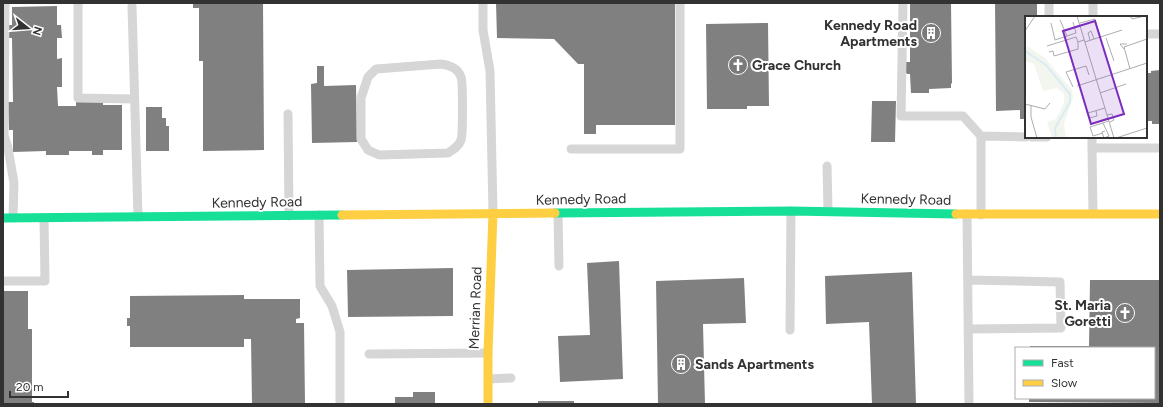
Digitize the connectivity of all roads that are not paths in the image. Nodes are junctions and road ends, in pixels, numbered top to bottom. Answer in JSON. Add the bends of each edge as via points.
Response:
{"nodes":[{"id":1,"x":5,"y":3,"type":"edge"},
{"id":2,"x":78,"y":3,"type":"edge"},
{"id":3,"x":483,"y":3,"type":"edge"},
{"id":4,"x":680,"y":3,"type":"edge"},
{"id":5,"x":903,"y":3,"type":"edge"},
{"id":6,"x":1049,"y":3,"type":"edge"},
{"id":7,"x":1093,"y":3,"type":"edge"},
{"id":8,"x":132,"y":6,"type":"dead end"},
{"id":9,"x":1049,"y":16,"type":"edge"},
{"id":10,"x":1093,"y":16,"type":"edge"},
{"id":11,"x":1147,"y":34,"type":"edge"},
{"id":12,"x":1160,"y":34,"type":"edge"},
{"id":13,"x":376,"y":68,"type":"joint"},
{"id":14,"x":134,"y":98,"type":"junction"},
{"id":15,"x":288,"y":114,"type":"dead end"},
{"id":16,"x":981,"y":136,"type":"junction"},
{"id":17,"x":1025,"y":137,"type":"edge"},
{"id":18,"x":1092,"y":138,"type":"edge"},
{"id":19,"x":1092,"y":148,"type":"junction"},
{"id":20,"x":1160,"y":148,"type":"edge"},
{"id":21,"x":571,"y":149,"type":"dead end"},
{"id":22,"x":827,"y":166,"type":"dead end"},
{"id":23,"x":791,"y":211,"type":"junction"},
{"id":24,"x":828,"y":212,"type":"junction"},
{"id":25,"x":493,"y":213,"type":"junction"},
{"id":26,"x":558,"y":214,"type":"junction"},
{"id":27,"x":967,"y":214,"type":"junction"},
{"id":28,"x":1093,"y":214,"type":"junction"},
{"id":29,"x":1160,"y":214,"type":"edge"},
{"id":30,"x":319,"y":215,"type":"junction"},
{"id":31,"x":981,"y":215,"type":"junction"},
{"id":32,"x":289,"y":216,"type":"junction"},
{"id":33,"x":138,"y":217,"type":"junction"},
{"id":34,"x":3,"y":218,"type":"edge"},
{"id":35,"x":13,"y":218,"type":"junction"},
{"id":36,"x":44,"y":218,"type":"junction"},
{"id":37,"x":559,"y":266,"type":"dead end"},
{"id":38,"x":3,"y":280,"type":"edge"},
{"id":39,"x":968,"y":280,"type":"junction"},
{"id":40,"x":968,"y":329,"type":"junction"},
{"id":41,"x":790,"y":330,"type":"dead end"},
{"id":42,"x":488,"y":353,"type":"junction"},
{"id":43,"x":369,"y":354,"type":"dead end"},
{"id":44,"x":511,"y":378,"type":"dead end"},
{"id":45,"x":488,"y":379,"type":"junction"},
{"id":46,"x":340,"y":404,"type":"edge"},
{"id":47,"x":488,"y":404,"type":"edge"},
{"id":48,"x":969,"y":404,"type":"edge"}],
"edges":[{"from":1,"to":35,"type":"lane","via":[[4,135],[14,183]]},
{"from":2,"to":14,"type":"lane","via":[[78,98]]},
{"from":3,"to":25,"type":"lane","via":[[483,30],[490,71]]},
{"from":4,"to":21,"type":"lane","via":[[680,149]]},
{"from":5,"to":16,"type":"lane","via":[[901,116],[962,116]]},
{"from":6,"to":9,"type":"lane"},
{"from":7,"to":10,"type":"lane"},
{"from":8,"to":14,"type":"lane"},
{"from":11,"to":12,"type":"lane"},
{"from":13,"to":13,"type":"lane","via":[[441,64],[456,70],[461,77],[463,130],[456,148],[448,153],[379,154],[368,150],[361,139],[361,98],[368,77]]},
{"from":14,"to":33,"type":"lane"},
{"from":15,"to":32,"type":"lane"},
{"from":16,"to":17,"type":"lane"},
{"from":16,"to":31,"type":"lane"},
{"from":18,"to":19,"type":"lane"},
{"from":19,"to":20,"type":"lane"},
{"from":19,"to":28,"type":"lane"},
{"from":22,"to":24,"type":"lane"},
{"from":23,"to":24,"type":"main road","name":"Kennedy Road"},
{"from":23,"to":26,"type":"main road","name":"Kennedy Road"},
{"from":23,"to":41,"type":"lane"},
{"from":24,"to":27,"type":"main road","name":"Kennedy Road"},
{"from":25,"to":26,"type":"main road","name":"Kennedy Road"},
{"from":25,"to":30,"type":"main road","name":"Kennedy Road"},
{"from":25,"to":42,"type":"main road","name":"Merrian Road"},
{"from":26,"to":37,"type":"lane"},
{"from":27,"to":31,"type":"main road","name":"Kennedy Road"},
{"from":27,"to":39,"type":"lane"},
{"from":28,"to":29,"type":"main road","name":"Kennedy Road"},
{"from":28,"to":31,"type":"main road","name":"Kennedy Road"},
{"from":30,"to":32,"type":"main road","name":"Kennedy Road"},
{"from":30,"to":46,"type":"lane","via":[[320,286],[332,306],[340,332]]},
{"from":32,"to":33,"type":"main road","name":"Kennedy Road"},
{"from":33,"to":36,"type":"main road","name":"Kennedy Road"},
{"from":34,"to":35,"type":"main road","name":"Kennedy Road"},
{"from":35,"to":36,"type":"main road","name":"Kennedy Road"},
{"from":36,"to":38,"type":"lane","via":[[45,281]]},
{"from":39,"to":40,"type":"lane"},
{"from":39,"to":40,"type":"lane","via":[[1060,282],[1061,328]]},
{"from":40,"to":48,"type":"lane"},
{"from":42,"to":43,"type":"lane"},
{"from":42,"to":45,"type":"main road","name":"Merrian Road"},
{"from":44,"to":45,"type":"lane"},
{"from":45,"to":47,"type":"main road","name":"Merrian Road"}]}
